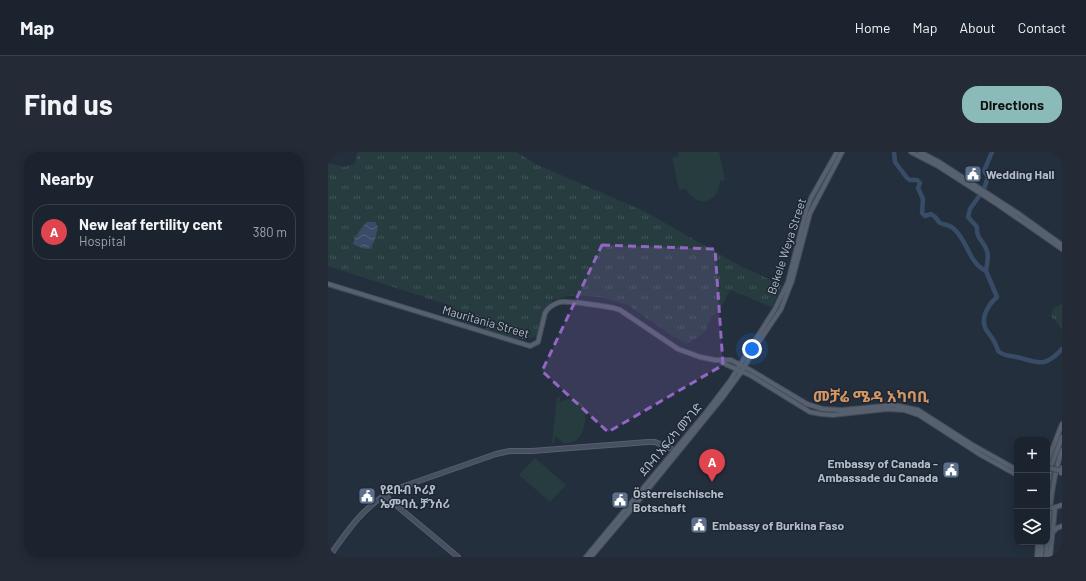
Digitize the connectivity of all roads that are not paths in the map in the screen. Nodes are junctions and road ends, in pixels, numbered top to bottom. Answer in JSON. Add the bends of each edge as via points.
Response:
{"nodes":[{"id":1,"x":837,"y":152,"type":"edge"},
{"id":2,"x":842,"y":152,"type":"edge"},
{"id":3,"x":911,"y":152,"type":"edge"},
{"id":4,"x":920,"y":152,"type":"edge"},
{"id":5,"x":980,"y":192,"type":"junction"},
{"id":6,"x":813,"y":200,"type":"junction"},
{"id":7,"x":1062,"y":245,"type":"edge"},
{"id":8,"x":1062,"y":250,"type":"edge"},
{"id":9,"x":328,"y":284,"type":"edge"},
{"id":10,"x":721,"y":361,"type":"junction"},
{"id":11,"x":742,"y":368,"type":"junction"},
{"id":12,"x":737,"y":369,"type":"junction"},
{"id":13,"x":1062,"y":424,"type":"edge"},
{"id":14,"x":1062,"y":437,"type":"edge"},
{"id":15,"x":674,"y":450,"type":"junction"},
{"id":16,"x":1062,"y":450,"type":"edge"},
{"id":17,"x":1050,"y":452,"type":"edge"},
{"id":18,"x":1014,"y":469,"type":"edge"},
{"id":19,"x":1056,"y":469,"type":"edge"},
{"id":20,"x":1050,"y":483,"type":"edge"},
{"id":21,"x":384,"y":495,"type":"junction"},
{"id":22,"x":1062,"y":505,"type":"edge"},
{"id":23,"x":1050,"y":508,"type":"edge"},
{"id":24,"x":1054,"y":508,"type":"junction"},
{"id":25,"x":1062,"y":526,"type":"edge"},
{"id":26,"x":1052,"y":534,"type":"junction"},
{"id":27,"x":1038,"y":545,"type":"edge"},
{"id":28,"x":1042,"y":545,"type":"edge"},
{"id":29,"x":329,"y":557,"type":"edge"},
{"id":30,"x":458,"y":557,"type":"edge"},
{"id":31,"x":586,"y":557,"type":"edge"},
{"id":32,"x":591,"y":557,"type":"edge"},
{"id":33,"x":1037,"y":557,"type":"edge"},
{"id":34,"x":1040,"y":557,"type":"edge"},
{"id":35,"x":1046,"y":557,"type":"edge"},
{"id":36,"x":1050,"y":557,"type":"edge"}],
"edges":[{"from":1,"to":6,"type":"main road","name":"Bekele Weya Street"},
{"from":2,"to":6,"type":"main road"},
{"from":3,"to":5,"type":"main road"},
{"from":4,"to":5,"type":"main road"},
{"from":5,"to":7,"type":"main road","via":[[1019,214]]},
{"from":5,"to":8,"type":"main road"},
{"from":6,"to":11,"type":"main road","via":[[787,297]]},
{"from":9,"to":10,"type":"main road","name":"Mauritania Street","via":[[526,345],[538,342],[545,313],[554,304],[564,302],[614,308],[678,349]]},
{"from":10,"to":11,"type":"main road","name":"Mauritania Street","via":[[731,360]]},
{"from":10,"to":12,"type":"main road","name":"Mauritania Street"},
{"from":11,"to":12,"type":"main road","name":"ደቡብ አፍሪካ መንገድ"},
{"from":11,"to":18,"type":"main road","name":"Mauritania Street","via":[[798,400],[816,407],[842,410],[894,405],[912,408]]},
{"from":11,"to":32,"type":"main road","name":"ደቡብ አፍሪካ መንገድ","via":[[702,424]]},
{"from":12,"to":15,"type":"main road","name":"ደቡብ አፍሪካ መንገድ","via":[[704,415]]},
{"from":13,"to":17,"type":"main road"},
{"from":14,"to":19,"type":"main road"},
{"from":15,"to":21,"type":"street","via":[[655,442],[648,442],[503,452]]},
{"from":15,"to":31,"type":"main road","name":"ደቡብ አፍሪካ መንገድ"},
{"from":16,"to":19,"type":"main road"},
{"from":19,"to":20,"type":"main road"},
{"from":19,"to":35,"type":"main road"},
{"from":21,"to":29,"type":"street","via":[[354,522]]},
{"from":21,"to":30,"type":"street"},
{"from":22,"to":24,"type":"main road"},
{"from":23,"to":24,"type":"main road","bridge":true},
{"from":24,"to":26,"type":"main road"},
{"from":25,"to":26,"type":"main road"},
{"from":26,"to":36,"type":"main road"},
{"from":27,"to":33,"type":"main road"},
{"from":28,"to":34,"type":"main road"}]}
